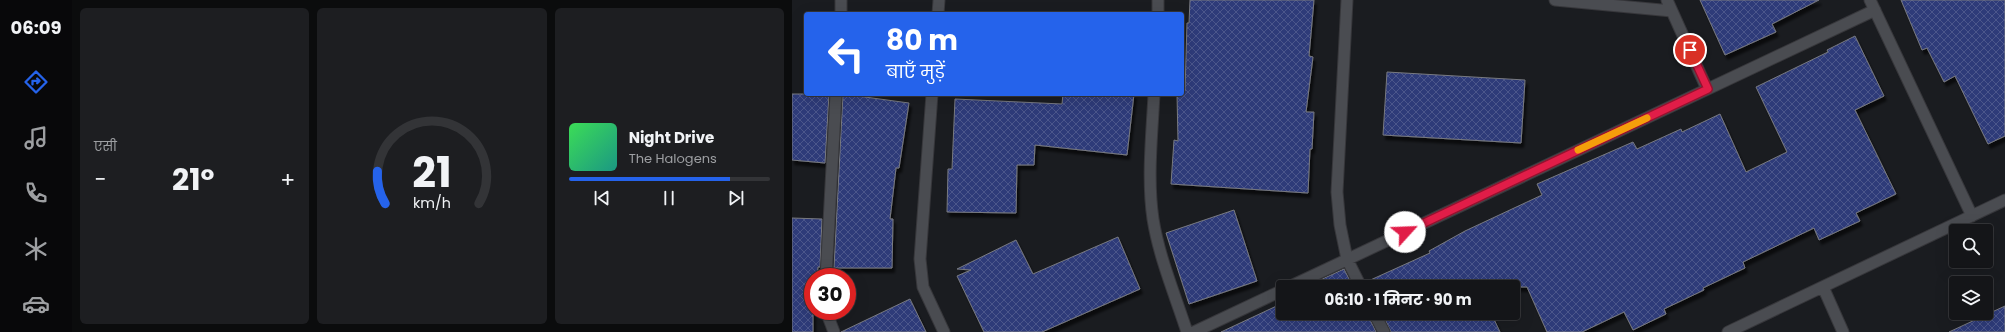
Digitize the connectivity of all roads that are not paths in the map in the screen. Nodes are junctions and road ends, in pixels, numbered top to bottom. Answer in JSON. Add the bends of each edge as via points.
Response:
{"nodes":[{"id":1,"x":841,"y":0,"type":"edge"},
{"id":2,"x":939,"y":0,"type":"edge"},
{"id":3,"x":1158,"y":0,"type":"edge"},
{"id":4,"x":1347,"y":0,"type":"edge"},
{"id":5,"x":1555,"y":0,"type":"edge"},
{"id":6,"x":1667,"y":0,"type":"edge"},
{"id":7,"x":1873,"y":5,"type":"edge"},
{"id":8,"x":1672,"y":11,"type":"junction"},
{"id":9,"x":841,"y":12,"type":"edge"},
{"id":10,"x":938,"y":12,"type":"edge"},
{"id":11,"x":1158,"y":12,"type":"edge"},
{"id":12,"x":1708,"y":89,"type":"junction"},
{"id":13,"x":836,"y":96,"type":"edge"},
{"id":14,"x":932,"y":96,"type":"edge"},
{"id":15,"x":1154,"y":96,"type":"edge"},
{"id":16,"x":2005,"y":200,"type":"edge"},
{"id":17,"x":1972,"y":216,"type":"junction"},
{"id":18,"x":1347,"y":259,"type":"junction"},
{"id":19,"x":826,"y":268,"type":"edge"},
{"id":20,"x":1304,"y":280,"type":"edge"},
{"id":21,"x":1358,"y":280,"type":"edge"},
{"id":22,"x":1823,"y":287,"type":"junction"},
{"id":23,"x":1276,"y":293,"type":"edge"},
{"id":24,"x":829,"y":320,"type":"edge"},
{"id":25,"x":1378,"y":320,"type":"edge"},
{"id":26,"x":834,"y":332,"type":"edge"},
{"id":27,"x":944,"y":332,"type":"edge"},
{"id":28,"x":1187,"y":332,"type":"edge"},
{"id":29,"x":1194,"y":332,"type":"edge"},
{"id":30,"x":1384,"y":332,"type":"edge"},
{"id":31,"x":1728,"y":332,"type":"edge"},
{"id":32,"x":1843,"y":332,"type":"edge"}],
"edges":[{"from":1,"to":9,"type":"street"},
{"from":2,"to":10,"type":"street"},
{"from":3,"to":11,"type":"street"},
{"from":4,"to":18,"type":"street","via":[[1336,192]]},
{"from":5,"to":8,"type":"street"},
{"from":6,"to":8,"type":"street"},
{"from":7,"to":12,"type":"street"},
{"from":7,"to":17,"type":"street"},
{"from":8,"to":12,"type":"street"},
{"from":12,"to":18,"type":"street"},
{"from":13,"to":19,"type":"street"},
{"from":14,"to":27,"type":"street","via":[[920,259],[923,287]]},
{"from":15,"to":28,"type":"street","via":[[1150,182],[1153,218],[1159,248]]},
{"from":16,"to":17,"type":"street"},
{"from":17,"to":22,"type":"street"},
{"from":18,"to":20,"type":"street"},
{"from":18,"to":21,"type":"street"},
{"from":22,"to":31,"type":"street"},
{"from":22,"to":32,"type":"street"},
{"from":23,"to":29,"type":"street"},
{"from":24,"to":26,"type":"street"},
{"from":25,"to":30,"type":"street"}]}
